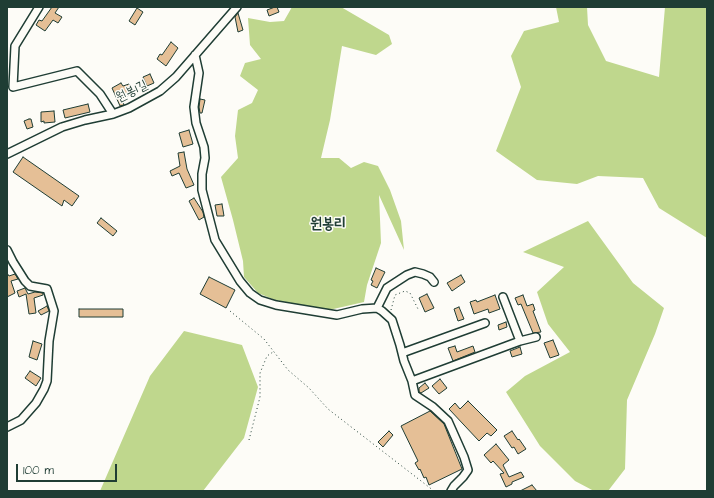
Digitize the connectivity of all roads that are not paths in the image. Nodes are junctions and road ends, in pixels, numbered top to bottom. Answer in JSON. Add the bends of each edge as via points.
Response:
{"nodes":[{"id":1,"x":39,"y":7,"type":"edge"},
{"id":2,"x":237,"y":7,"type":"edge"},
{"id":3,"x":195,"y":55,"type":"junction"},
{"id":4,"x":113,"y":114,"type":"junction"},
{"id":5,"x":7,"y":154,"type":"edge"},
{"id":6,"x":7,"y":250,"type":"edge"},
{"id":7,"x":434,"y":282,"type":"dead end"},
{"id":8,"x":504,"y":297,"type":"dead end"},
{"id":9,"x":377,"y":308,"type":"junction"},
{"id":10,"x":485,"y":323,"type":"dead end"},
{"id":11,"x":536,"y":337,"type":"dead end"},
{"id":12,"x":520,"y":341,"type":"junction"},
{"id":13,"x":402,"y":353,"type":"junction"},
{"id":14,"x":412,"y":381,"type":"junction"},
{"id":15,"x":7,"y":427,"type":"edge"},
{"id":16,"x":454,"y":489,"type":"edge"}],
"edges":[{"from":1,"to":4,"type":"street","via":[[15,46],[14,87],[77,72],[100,94]]},
{"from":2,"to":3,"type":"street","name":"원봉1길"},
{"from":3,"to":4,"type":"street","name":"원봉1길","via":[[160,91]]},
{"from":3,"to":9,"type":"street","via":[[199,73],[194,108],[205,158],[202,190],[215,240],[240,281],[260,300],[276,305],[337,315],[362,308]]},
{"from":4,"to":5,"type":"street","name":"원봉1길","via":[[62,127]]},
{"from":6,"to":15,"type":"street","via":[[30,286],[47,289],[54,311],[44,390],[21,420]]},
{"from":7,"to":9,"type":"street","via":[[423,274],[415,272],[407,275],[387,288]]},
{"from":8,"to":12,"type":"street"},
{"from":9,"to":13,"type":"street","via":[[392,320]]},
{"from":10,"to":13,"type":"street"},
{"from":11,"to":12,"type":"street"},
{"from":12,"to":14,"type":"street"},
{"from":13,"to":14,"type":"street"},
{"from":14,"to":16,"type":"street","via":[[415,395],[433,406],[448,421],[464,457],[468,470]]}]}
